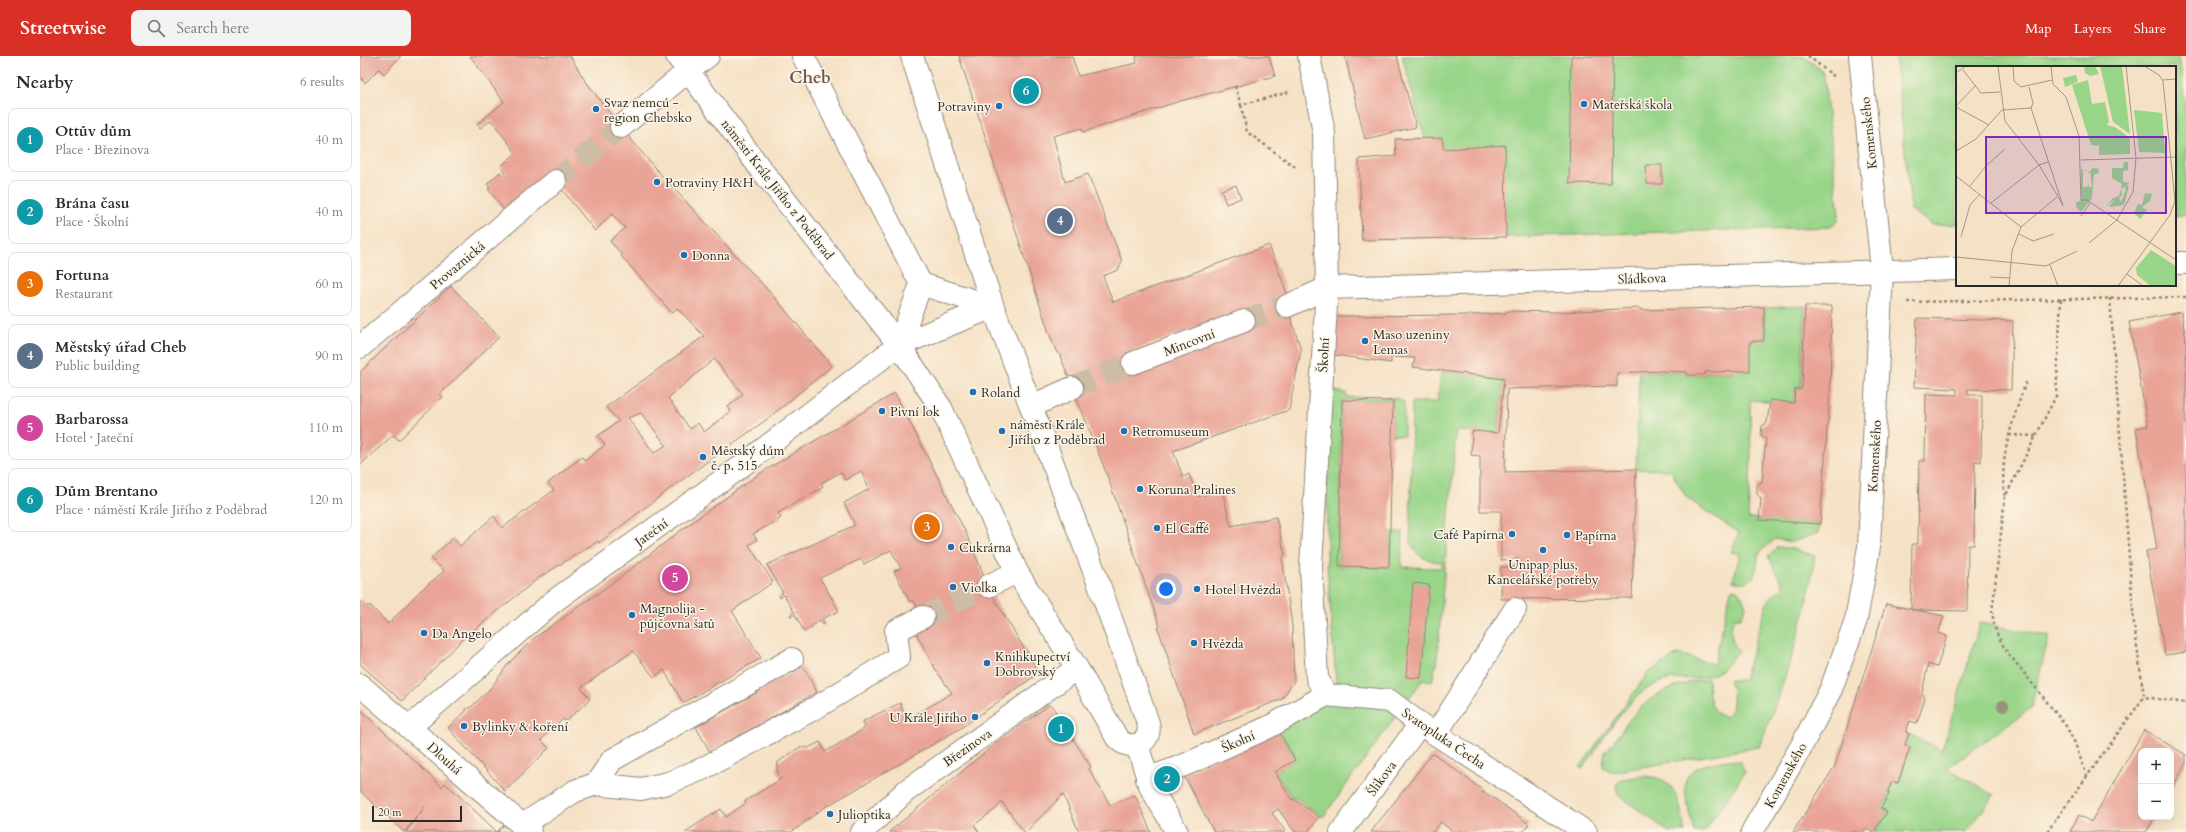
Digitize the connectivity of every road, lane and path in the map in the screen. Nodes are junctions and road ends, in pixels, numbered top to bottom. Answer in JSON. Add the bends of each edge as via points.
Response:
{"nodes":[{"id":1,"x":708,"y":56,"type":"edge"},
{"id":2,"x":803,"y":56,"type":"edge"},
{"id":3,"x":912,"y":56,"type":"edge"},
{"id":4,"x":1310,"y":56,"type":"edge"},
{"id":5,"x":1860,"y":56,"type":"edge"},
{"id":6,"x":682,"y":63,"type":"edge"},
{"id":7,"x":1235,"y":86,"type":"dead end"},
{"id":8,"x":1315,"y":86,"type":"junction"},
{"id":9,"x":1241,"y":105,"type":"junction"},
{"id":10,"x":621,"y":127,"type":"tunnel mouth"},
{"id":11,"x":1325,"y":178,"type":"junction"},
{"id":12,"x":555,"y":182,"type":"tunnel mouth"},
{"id":13,"x":1956,"y":268,"type":"edge"},
{"id":14,"x":1882,"y":270,"type":"junction"},
{"id":15,"x":921,"y":284,"type":"junction"},
{"id":16,"x":1326,"y":288,"type":"junction"},
{"id":17,"x":2186,"y":297,"type":"edge"},
{"id":18,"x":2110,"y":298,"type":"junction"},
{"id":19,"x":2061,"y":299,"type":"junction"},
{"id":20,"x":1881,"y":302,"type":"junction"},
{"id":21,"x":1287,"y":306,"type":"tunnel mouth"},
{"id":22,"x":993,"y":307,"type":"junction"},
{"id":23,"x":1244,"y":321,"type":"tunnel mouth"},
{"id":24,"x":899,"y":345,"type":"junction"},
{"id":25,"x":360,"y":347,"type":"edge"},
{"id":26,"x":1133,"y":363,"type":"tunnel mouth"},
{"id":27,"x":2026,"y":382,"type":"dead end"},
{"id":28,"x":1072,"y":388,"type":"tunnel mouth"},
{"id":29,"x":1032,"y":406,"type":"junction"},
{"id":30,"x":2009,"y":435,"type":"junction"},
{"id":31,"x":2036,"y":436,"type":"junction"},
{"id":32,"x":2005,"y":497,"type":"junction"},
{"id":33,"x":1017,"y":572,"type":"junction"},
{"id":34,"x":988,"y":586,"type":"tunnel mouth"},
{"id":35,"x":1514,"y":609,"type":"dead end"},
{"id":36,"x":923,"y":617,"type":"tunnel mouth"},
{"id":37,"x":792,"y":659,"type":"dead end"},
{"id":38,"x":1077,"y":668,"type":"junction"},
{"id":39,"x":360,"y":685,"type":"edge"},
{"id":40,"x":1326,"y":695,"type":"junction"},
{"id":41,"x":2144,"y":697,"type":"junction"},
{"id":42,"x":2186,"y":703,"type":"edge"},
{"id":43,"x":410,"y":727,"type":"junction"},
{"id":44,"x":1428,"y":729,"type":"junction"},
{"id":45,"x":1139,"y":751,"type":"junction"},
{"id":46,"x":2087,"y":776,"type":"junction"},
{"id":47,"x":1147,"y":779,"type":"junction"},
{"id":48,"x":596,"y":784,"type":"junction"},
{"id":49,"x":526,"y":829,"type":"edge"},
{"id":50,"x":862,"y":832,"type":"edge"},
{"id":51,"x":1177,"y":832,"type":"edge"},
{"id":52,"x":1341,"y":832,"type":"edge"},
{"id":53,"x":1586,"y":832,"type":"edge"},
{"id":54,"x":1752,"y":832,"type":"edge"},
{"id":55,"x":2047,"y":832,"type":"edge"}],
"edges":[{"from":1,"to":6,"type":"street"},
{"from":2,"to":15,"type":"street"},
{"from":3,"to":22,"type":"street"},
{"from":4,"to":8,"type":"street","name":"Školní"},
{"from":5,"to":14,"type":"street","name":"Komenského"},
{"from":6,"to":10,"type":"street"},
{"from":6,"to":24,"type":"street","name":"náměstí Krále Jiřího z Poděbrad"},
{"from":7,"to":9,"type":"path"},
{"from":8,"to":9,"type":"path"},
{"from":8,"to":11,"type":"street","name":"Školní","via":[[1324,133]]},
{"from":9,"to":11,"type":"path","via":[[1247,132],[1308,176]]},
{"from":11,"to":16,"type":"street","name":"Školní"},
{"from":12,"to":25,"type":"street","name":"Provaznická"},
{"from":13,"to":14,"type":"street","name":"Sládkova"},
{"from":14,"to":16,"type":"street","name":"Sládkova"},
{"from":14,"to":20,"type":"street","name":"Komenského"},
{"from":15,"to":22,"type":"street"},
{"from":15,"to":24,"type":"street"},
{"from":16,"to":21,"type":"street"},
{"from":16,"to":40,"type":"street","name":"Školní","via":[[1311,566],[1314,656],[1317,678]]},
{"from":17,"to":18,"type":"path"},
{"from":18,"to":19,"type":"path"},
{"from":18,"to":41,"type":"path","via":[[2134,625]]},
{"from":19,"to":20,"type":"path"},
{"from":19,"to":31,"type":"path","via":[[2056,396]]},
{"from":20,"to":54,"type":"street","name":"Komenského","via":[[1869,547],[1856,620],[1831,689]]},
{"from":22,"to":24,"type":"street"},
{"from":22,"to":29,"type":"street"},
{"from":23,"to":26,"type":"street","name":"Mincovní"},
{"from":24,"to":33,"type":"street","name":"náměstí Krále Jiřího z Poděbrad","via":[[941,408]]},
{"from":24,"to":43,"type":"street","name":"Jateční","via":[[735,471],[554,601]]},
{"from":27,"to":30,"type":"path"},
{"from":28,"to":29,"type":"street"},
{"from":29,"to":45,"type":"street","via":[[1098,579],[1148,722],[1146,738]]},
{"from":30,"to":31,"type":"path"},
{"from":30,"to":32,"type":"path","via":[[2003,488]]},
{"from":31,"to":32,"type":"path"},
{"from":32,"to":46,"type":"path","via":[[1992,613],[1996,632],[2005,649],[2066,726]]},
{"from":33,"to":34,"type":"street"},
{"from":33,"to":38,"type":"street","name":"náměstí Krále Jiřího z Poděbrad"},
{"from":35,"to":44,"type":"street","name":"Šlikova"},
{"from":36,"to":48,"type":"street","via":[[896,631],[899,657],[817,707],[702,769],[668,783],[641,789]]},
{"from":37,"to":48,"type":"street","via":[[612,760]]},
{"from":38,"to":45,"type":"street","name":"náměstí Krále Jiřího z Poděbrad","via":[[1117,738]]},
{"from":38,"to":50,"type":"street","name":"Březinova","via":[[906,791]]},
{"from":39,"to":43,"type":"street","name":"Dlouhá"},
{"from":40,"to":44,"type":"street","name":"Svatopluka Čecha","via":[[1390,701]]},
{"from":40,"to":47,"type":"street","name":"Školní","via":[[1269,727]]},
{"from":41,"to":42,"type":"path"},
{"from":41,"to":46,"type":"path"},
{"from":43,"to":49,"type":"street","name":"Dlouhá"},
{"from":44,"to":52,"type":"street","name":"Šlikova"},
{"from":44,"to":53,"type":"street","name":"Svatopluka Čecha"},
{"from":45,"to":47,"type":"street"},
{"from":46,"to":55,"type":"path"},
{"from":47,"to":51,"type":"street"},
{"from":48,"to":49,"type":"street","via":[[575,791]]}]}
